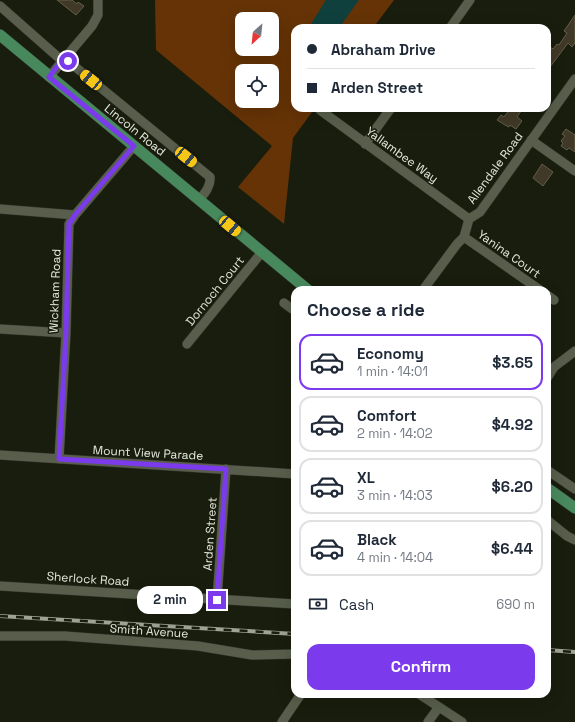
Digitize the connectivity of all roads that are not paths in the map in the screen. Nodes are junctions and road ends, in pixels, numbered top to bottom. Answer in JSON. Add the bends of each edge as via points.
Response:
{"nodes":[{"id":1,"x":98,"y":0,"type":"edge"},
{"id":2,"x":470,"y":0,"type":"edge"},
{"id":3,"x":0,"y":6,"type":"edge"},
{"id":4,"x":453,"y":24,"type":"edge"},
{"id":5,"x":0,"y":35,"type":"edge"},
{"id":6,"x":63,"y":59,"type":"junction"},
{"id":7,"x":49,"y":77,"type":"junction"},
{"id":8,"x":575,"y":79,"type":"edge"},
{"id":9,"x":323,"y":112,"type":"edge"},
{"id":10,"x":389,"y":112,"type":"edge"},
{"id":11,"x":531,"y":140,"type":"junction"},
{"id":12,"x":366,"y":144,"type":"junction"},
{"id":13,"x":134,"y":146,"type":"junction"},
{"id":14,"x":575,"y":171,"type":"edge"},
{"id":15,"x":199,"y":200,"type":"junction"},
{"id":16,"x":0,"y":209,"type":"edge"},
{"id":17,"x":75,"y":215,"type":"junction"},
{"id":18,"x":469,"y":220,"type":"junction"},
{"id":19,"x":464,"y":237,"type":"junction"},
{"id":20,"x":262,"y":252,"type":"junction"},
{"id":21,"x":303,"y":286,"type":"edge"},
{"id":22,"x":426,"y":286,"type":"edge"},
{"id":23,"x":534,"y":286,"type":"edge"},
{"id":24,"x":284,"y":303,"type":"dead end"},
{"id":25,"x":291,"y":307,"type":"edge"},
{"id":26,"x":0,"y":329,"type":"edge"},
{"id":27,"x":66,"y":333,"type":"junction"},
{"id":28,"x":187,"y":344,"type":"dead end"},
{"id":29,"x":575,"y":351,"type":"edge"},
{"id":30,"x":551,"y":372,"type":"edge"},
{"id":31,"x":0,"y":455,"type":"edge"},
{"id":32,"x":59,"y":459,"type":"junction"},
{"id":33,"x":226,"y":469,"type":"junction"},
{"id":34,"x":551,"y":473,"type":"edge"},
{"id":35,"x":291,"y":474,"type":"edge"},
{"id":36,"x":575,"y":489,"type":"edge"},
{"id":37,"x":551,"y":491,"type":"edge"},
{"id":38,"x":575,"y":508,"type":"edge"},
{"id":39,"x":551,"y":523,"type":"edge"},
{"id":40,"x":575,"y":540,"type":"edge"},
{"id":41,"x":0,"y":586,"type":"edge"},
{"id":42,"x":217,"y":600,"type":"junction"},
{"id":43,"x":291,"y":604,"type":"edge"},
{"id":44,"x":0,"y":636,"type":"edge"},
{"id":45,"x":291,"y":654,"type":"edge"},
{"id":46,"x":298,"y":698,"type":"edge"},
{"id":47,"x":425,"y":698,"type":"edge"},
{"id":48,"x":439,"y":707,"type":"junction"},
{"id":49,"x":282,"y":722,"type":"edge"},
{"id":50,"x":428,"y":722,"type":"edge"},
{"id":51,"x":462,"y":722,"type":"edge"}],
"edges":[{"from":1,"to":6,"type":"street","via":[[98,15],[92,26]]},
{"from":2,"to":4,"type":"street"},
{"from":3,"to":6,"type":"street"},
{"from":5,"to":7,"type":"main road","name":"Lincoln Road"},
{"from":6,"to":7,"type":"street"},
{"from":6,"to":15,"type":"street","via":[[210,177],[206,190]]},
{"from":7,"to":13,"type":"main road","name":"Lincoln Road"},
{"from":8,"to":11,"type":"street","name":"Allendale Road"},
{"from":9,"to":12,"type":"street","name":"Yallambee Way"},
{"from":10,"to":12,"type":"street"},
{"from":11,"to":14,"type":"street"},
{"from":11,"to":18,"type":"street","name":"Allendale Road","via":[[480,212]]},
{"from":12,"to":18,"type":"street","name":"Yallambee Way"},
{"from":13,"to":15,"type":"main road","name":"Lincoln Road"},
{"from":13,"to":17,"type":"street","name":"Wickham Road"},
{"from":15,"to":20,"type":"main road","name":"Lincoln Road"},
{"from":16,"to":17,"type":"street"},
{"from":17,"to":27,"type":"street","name":"Wickham Road","via":[[69,224]]},
{"from":18,"to":19,"type":"street","name":"Allendale Road"},
{"from":19,"to":22,"type":"street","name":"Allendale Road"},
{"from":19,"to":23,"type":"street","name":"Yanina Court"},
{"from":20,"to":21,"type":"main road","name":"Lincoln Road"},
{"from":20,"to":28,"type":"street","name":"Dornoch Court"},
{"from":24,"to":25,"type":"street"},
{"from":26,"to":27,"type":"street"},
{"from":27,"to":32,"type":"street","name":"Wickham Road"},
{"from":29,"to":30,"type":"street"},
{"from":31,"to":32,"type":"street","name":"Mount View Parade"},
{"from":32,"to":33,"type":"street","name":"Mount View Parade"},
{"from":33,"to":35,"type":"street","name":"Mount View Parade"},
{"from":33,"to":42,"type":"street","name":"Arden Street"},
{"from":34,"to":36,"type":"street"},
{"from":37,"to":38,"type":"main road"},
{"from":39,"to":40,"type":"street"},
{"from":41,"to":42,"type":"street","name":"Sherlock Road"},
{"from":42,"to":43,"type":"street","name":"Sherlock Road"},
{"from":44,"to":45,"type":"street","name":"Smith Avenue","via":[[65,636],[198,646],[252,655]]},
{"from":46,"to":49,"type":"street"},
{"from":47,"to":48,"type":"street"},
{"from":48,"to":50,"type":"street"},
{"from":48,"to":51,"type":"street"}]}
